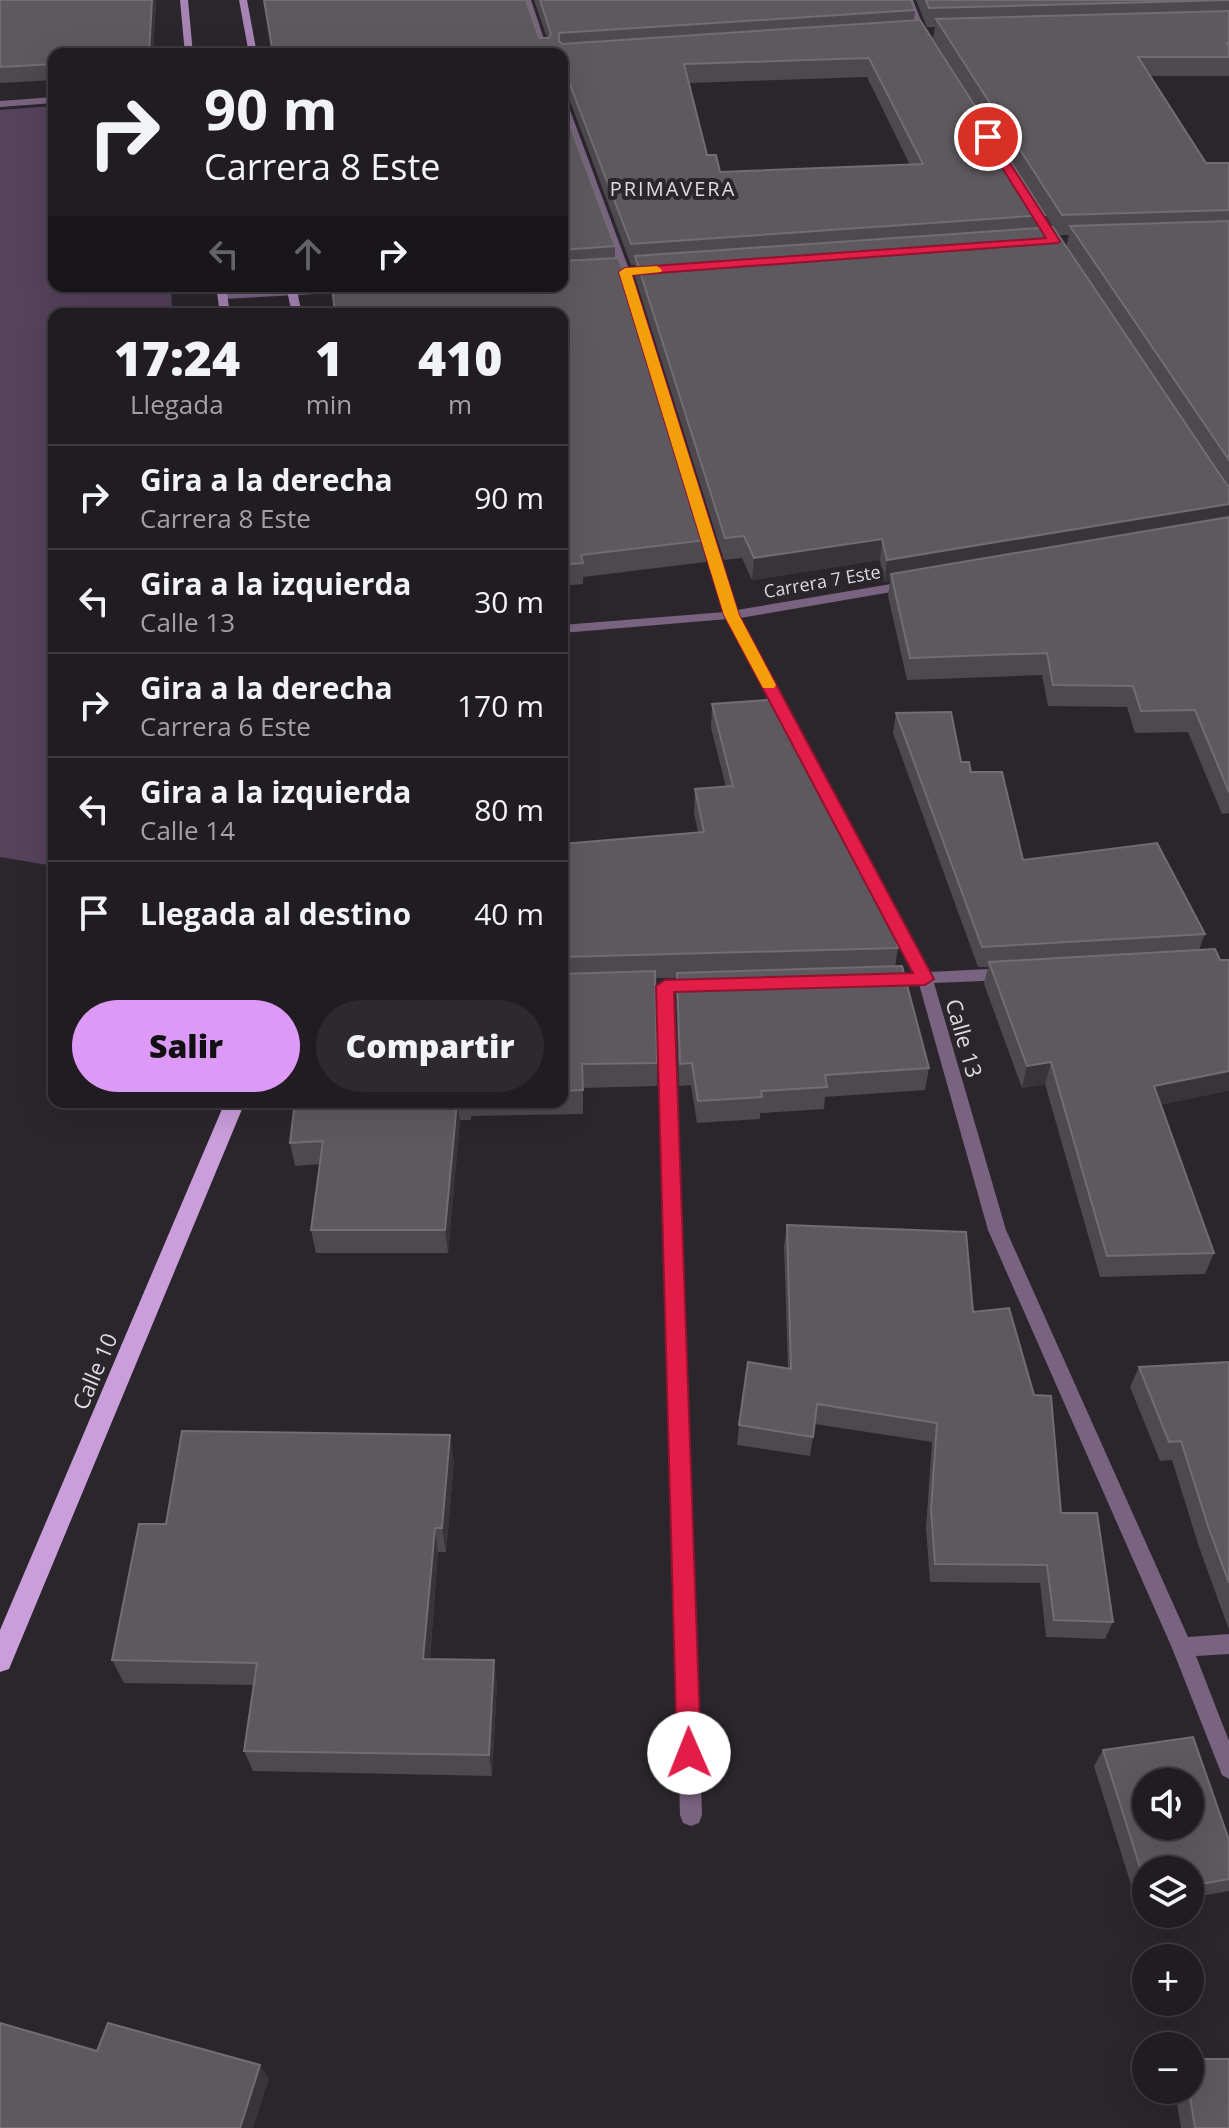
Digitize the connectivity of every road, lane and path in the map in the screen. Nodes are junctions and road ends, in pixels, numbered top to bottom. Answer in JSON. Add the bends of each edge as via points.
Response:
{"nodes":[{"id":1,"x":184,"y":0,"type":"edge"},
{"id":2,"x":243,"y":0,"type":"edge"},
{"id":3,"x":527,"y":0,"type":"edge"},
{"id":4,"x":909,"y":0,"type":"edge"},
{"id":5,"x":922,"y":33,"type":"junction"},
{"id":6,"x":938,"y":33,"type":"edge"},
{"id":7,"x":907,"y":34,"type":"edge"},
{"id":8,"x":930,"y":46,"type":"edge"},
{"id":9,"x":188,"y":48,"type":"edge"},
{"id":10,"x":252,"y":48,"type":"edge"},
{"id":11,"x":543,"y":48,"type":"edge"},
{"id":12,"x":48,"y":100,"type":"edge"},
{"id":13,"x":0,"y":104,"type":"edge"},
{"id":14,"x":568,"y":118,"type":"edge"},
{"id":15,"x":918,"y":583,"type":"edge"},
{"id":16,"x":732,"y":615,"type":"junction"},
{"id":17,"x":568,"y":629,"type":"edge"},
{"id":18,"x":791,"y":727,"type":"edge"},
{"id":19,"x":873,"y":881,"type":"edge"},
{"id":20,"x":1032,"y":973,"type":"edge"},
{"id":21,"x":925,"y":979,"type":"junction"},
{"id":22,"x":864,"y":981,"type":"edge"},
{"id":23,"x":665,"y":986,"type":"edge"},
{"id":24,"x":232,"y":1108,"type":"edge"},
{"id":25,"x":1229,"y":1644,"type":"edge"},
{"id":26,"x":1182,"y":1647,"type":"junction"},
{"id":27,"x":0,"y":1660,"type":"edge"},
{"id":28,"x":1229,"y":1768,"type":"edge"},
{"id":29,"x":691,"y":1815,"type":"dead end"}],
"edges":[{"from":1,"to":9,"type":"main road"},
{"from":2,"to":10,"type":"main road"},
{"from":3,"to":11,"type":"street"},
{"from":4,"to":5,"type":"street"},
{"from":5,"to":6,"type":"street"},
{"from":5,"to":7,"type":"street"},
{"from":5,"to":8,"type":"street"},
{"from":12,"to":13,"type":"street"},
{"from":14,"to":16,"type":"street","via":[[625,272]]},
{"from":15,"to":16,"type":"street","name":"Carrera 7 Este"},
{"from":16,"to":17,"type":"street","name":"Carrera 7 Este"},
{"from":16,"to":18,"type":"street"},
{"from":19,"to":21,"type":"street","name":"Calle 13"},
{"from":20,"to":21,"type":"street"},
{"from":21,"to":22,"type":"street"},
{"from":21,"to":26,"type":"street","name":"Calle 13","via":[[997,1230]]},
{"from":23,"to":29,"type":"street"},
{"from":24,"to":27,"type":"main road","name":"Calle 10"},
{"from":25,"to":26,"type":"street"},
{"from":26,"to":28,"type":"street","name":"Calle 13"}]}
